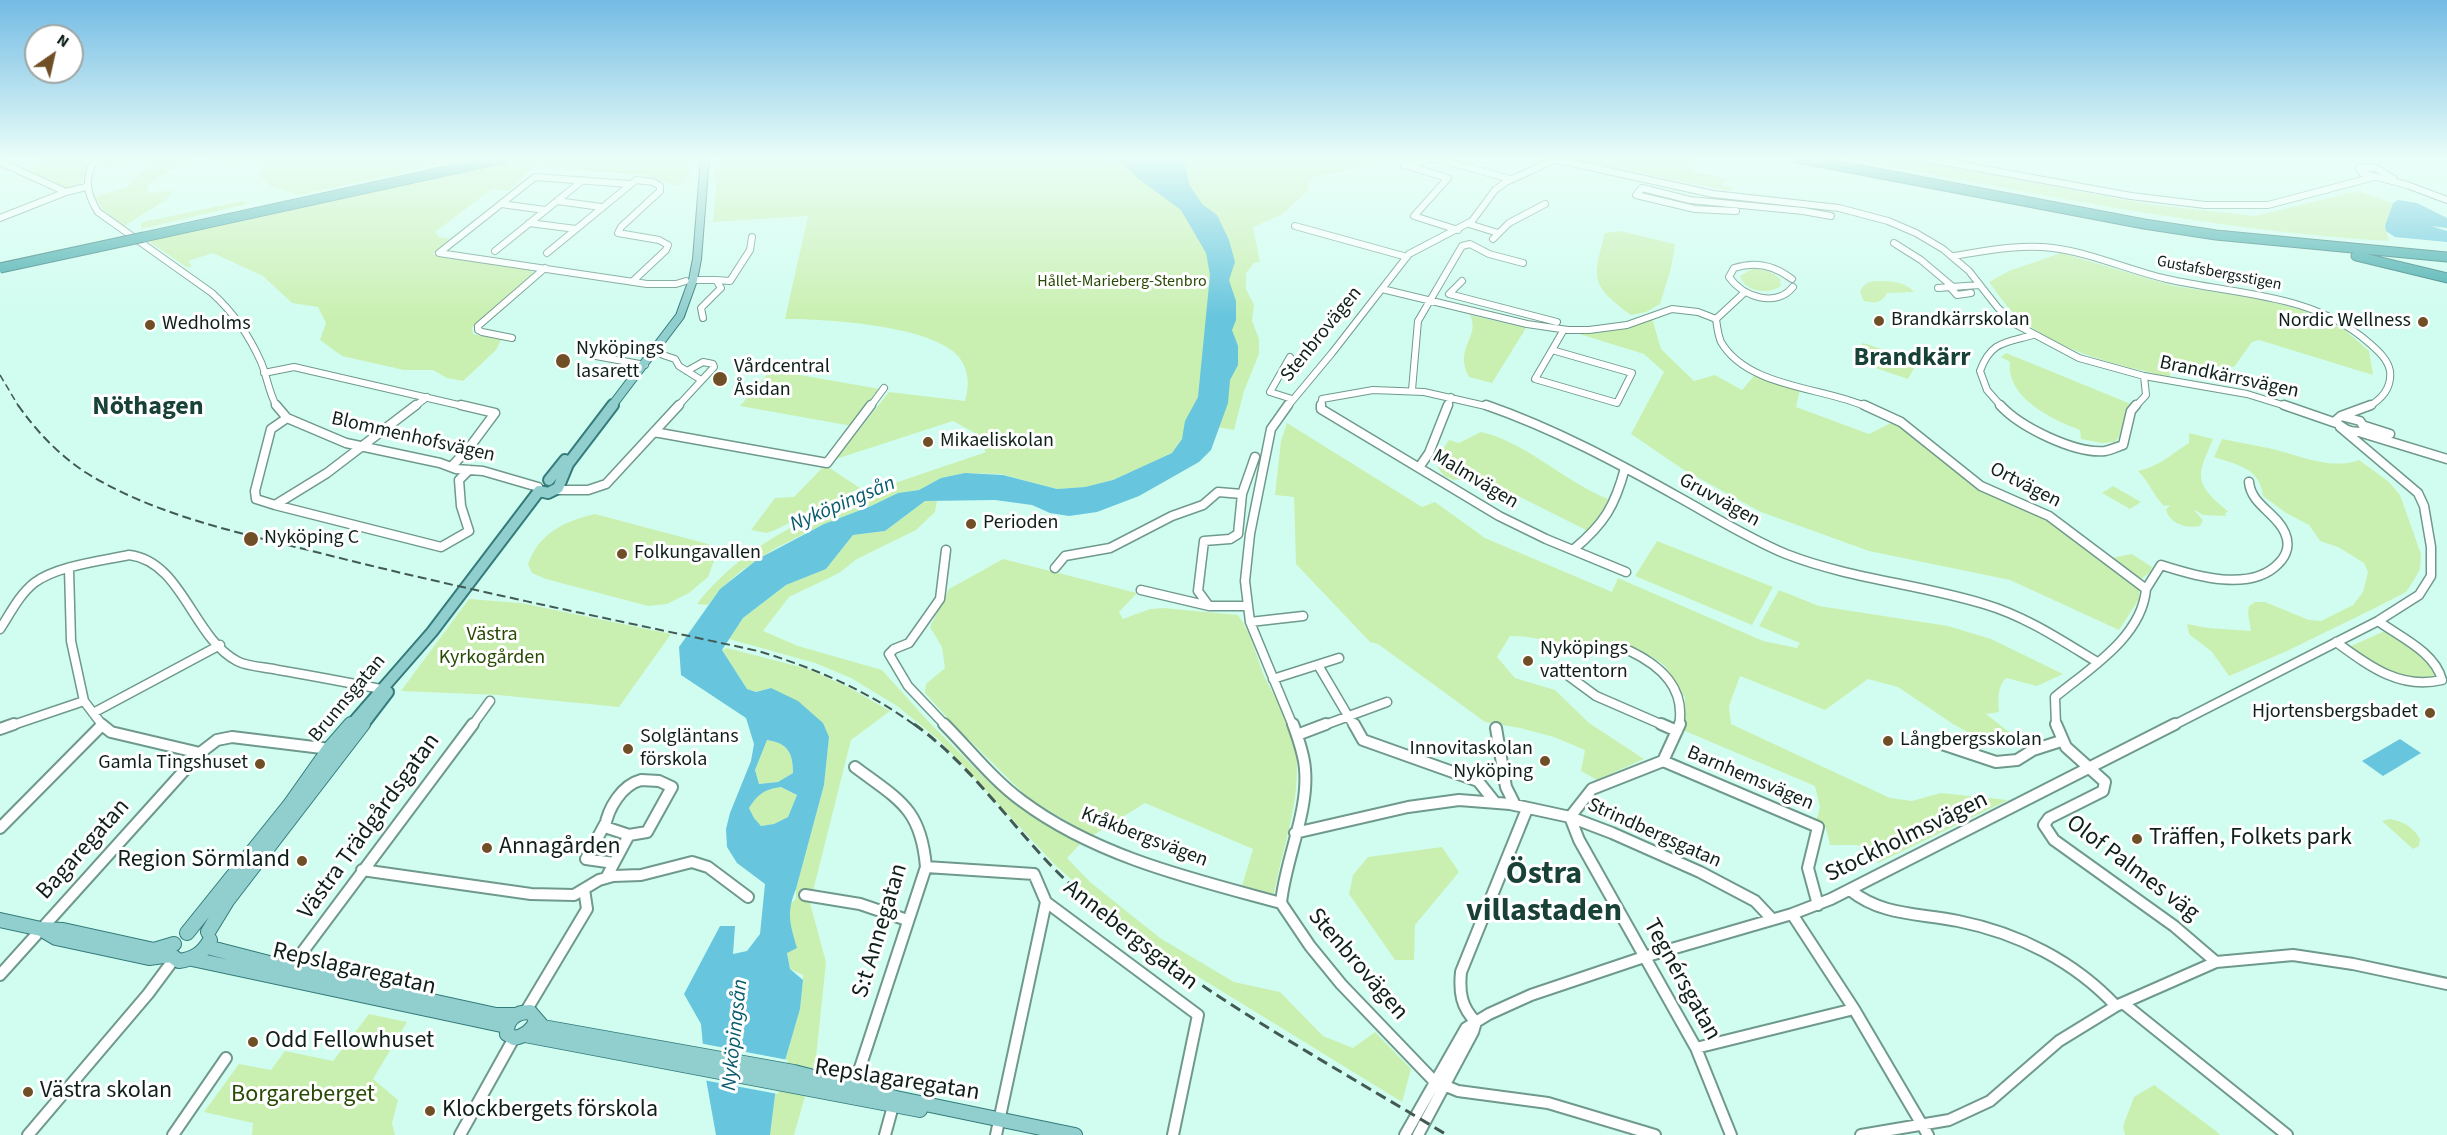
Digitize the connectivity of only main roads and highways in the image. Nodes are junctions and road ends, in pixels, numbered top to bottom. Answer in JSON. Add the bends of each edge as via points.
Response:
{"nodes":[{"id":1,"x":250,"y":211,"type":"edge"},
{"id":2,"x":256,"y":211,"type":"edge"},
{"id":3,"x":696,"y":211,"type":"edge"},
{"id":4,"x":699,"y":211,"type":"edge"},
{"id":5,"x":2076,"y":211,"type":"edge"},
{"id":6,"x":2101,"y":211,"type":"edge"},
{"id":7,"x":142,"y":235,"type":"junction"},
{"id":8,"x":2240,"y":238,"type":"junction"},
{"id":9,"x":2447,"y":252,"type":"edge"},
{"id":10,"x":2447,"y":257,"type":"edge"},
{"id":11,"x":0,"y":263,"type":"edge"},
{"id":12,"x":0,"y":268,"type":"edge"},
{"id":13,"x":2447,"y":278,"type":"edge"},
{"id":14,"x":690,"y":281,"type":"junction"},
{"id":15,"x":333,"y":754,"type":"junction"},
{"id":16,"x":0,"y":920,"type":"edge"},
{"id":17,"x":208,"y":932,"type":"junction"},
{"id":18,"x":187,"y":933,"type":"junction"},
{"id":19,"x":207,"y":946,"type":"junction"},
{"id":20,"x":179,"y":956,"type":"junction"},
{"id":21,"x":287,"y":973,"type":"junction"},
{"id":22,"x":851,"y":1092,"type":"junction"},
{"id":23,"x":997,"y":1127,"type":"edge"},
{"id":24,"x":1075,"y":1135,"type":"edge"}],
"edges":[{"from":1,"to":7,"type":"highway"},
{"from":2,"to":7,"type":"highway"},
{"from":3,"to":14,"type":"main road","name":"Brunnsgatan"},
{"from":4,"to":14,"type":"main road","name":"Brunnsgatan"},
{"from":5,"to":8,"type":"highway"},
{"from":6,"to":9,"type":"highway","via":[[2216,230]]},
{"from":7,"to":11,"type":"highway"},
{"from":7,"to":12,"type":"highway","bridge":true},
{"from":8,"to":10,"type":"highway"},
{"from":8,"to":13,"type":"highway","via":[[2364,258]]},
{"from":14,"to":15,"type":"main road","name":"Brunnsgatan","via":[[671,328],[645,364]]},
{"from":15,"to":17,"type":"main road","name":"Brunnsgatan"},
{"from":15,"to":18,"type":"main road","name":"Brunnsgatan"},
{"from":16,"to":20,"type":"main road","name":"Repslagaregatan","via":[[41,929],[56,938],[149,958]]},
{"from":17,"to":18,"type":"main road"},
{"from":17,"to":19,"type":"main road","via":[[211,937]]},
{"from":18,"to":20,"type":"main road","name":"Brunnsgatan"},
{"from":19,"to":20,"type":"main road"},
{"from":19,"to":21,"type":"main road","name":"Repslagaregatan"},
{"from":20,"to":21,"type":"main road","name":"Repslagaregatan"},
{"from":21,"to":22,"type":"main road","name":"Repslagaregatan","via":[[429,1011],[520,1024]]},
{"from":22,"to":23,"type":"main road","name":"Repslagaregatan","via":[[893,1106]]},
{"from":22,"to":23,"type":"main road","name":"Repslagaregatan","via":[[896,1098]]},
{"from":23,"to":24,"type":"main road","name":"Repslagaregatan"}]}
